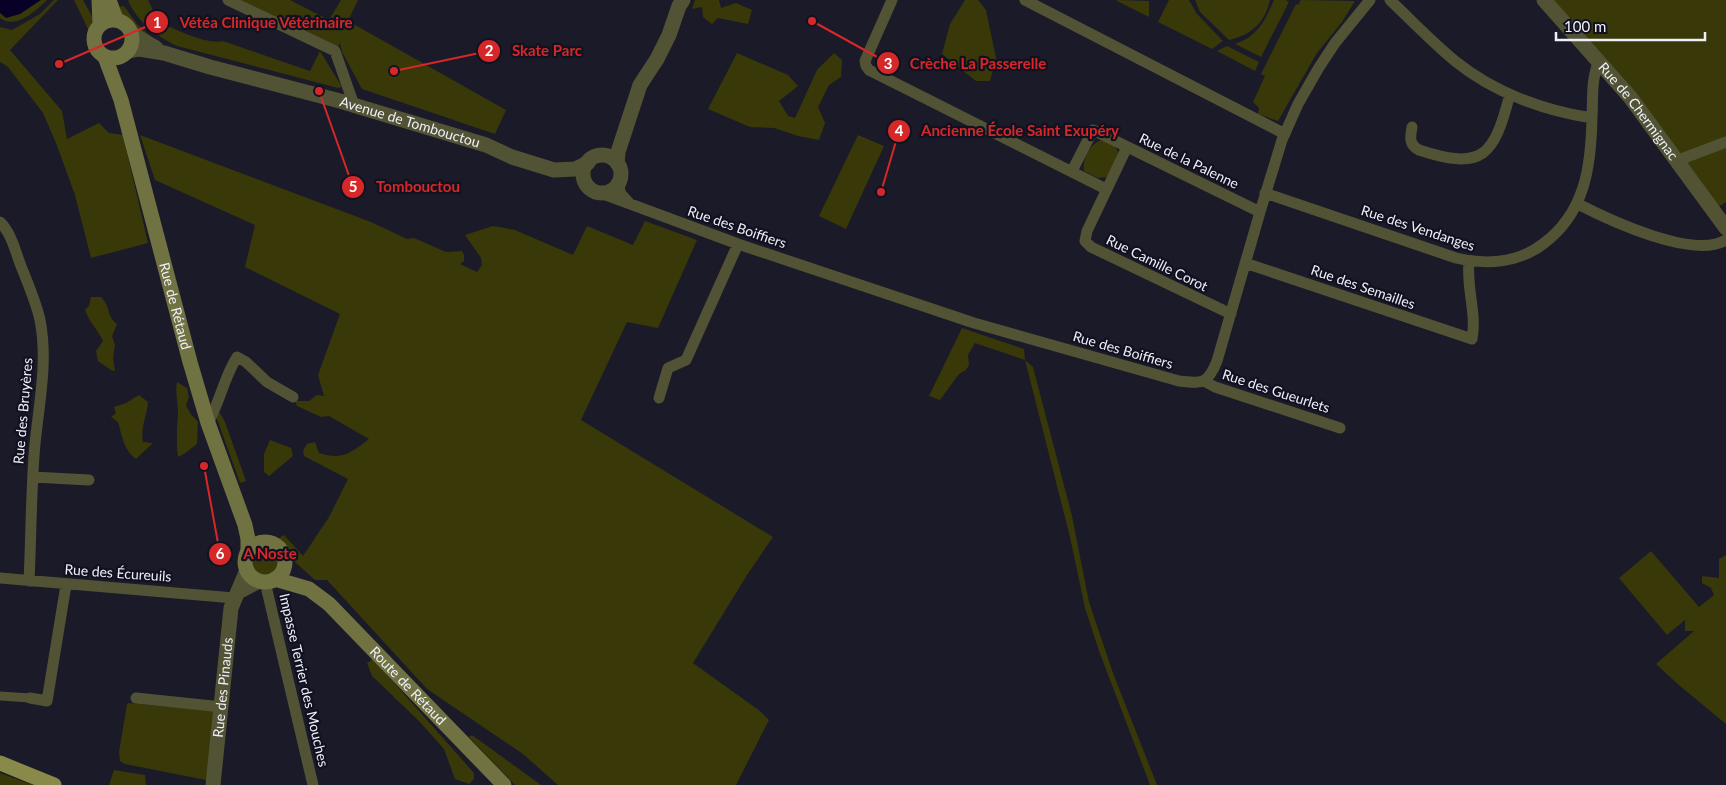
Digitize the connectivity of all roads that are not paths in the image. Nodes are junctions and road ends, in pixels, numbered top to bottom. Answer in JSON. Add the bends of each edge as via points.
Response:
{"nodes":[{"id":1,"x":99,"y":0,"type":"edge"},
{"id":2,"x":109,"y":0,"type":"edge"},
{"id":3,"x":228,"y":0,"type":"edge"},
{"id":4,"x":683,"y":0,"type":"edge"},
{"id":5,"x":690,"y":0,"type":"edge"},
{"id":6,"x":892,"y":0,"type":"edge"},
{"id":7,"x":1025,"y":0,"type":"edge"},
{"id":8,"x":1370,"y":0,"type":"edge"},
{"id":9,"x":1390,"y":0,"type":"edge"},
{"id":10,"x":1544,"y":0,"type":"edge"},
{"id":11,"x":116,"y":19,"type":"junction"},
{"id":12,"x":100,"y":24,"type":"junction"},
{"id":13,"x":132,"y":34,"type":"junction"},
{"id":14,"x":669,"y":35,"type":"junction"},
{"id":15,"x":164,"y":53,"type":"junction"},
{"id":16,"x":118,"y":55,"type":"junction"},
{"id":17,"x":1600,"y":61,"type":"junction"},
{"id":18,"x":1510,"y":94,"type":"junction"},
{"id":19,"x":354,"y":105,"type":"junction"},
{"id":20,"x":628,"y":118,"type":"junction"},
{"id":21,"x":1592,"y":118,"type":"junction"},
{"id":22,"x":1412,"y":127,"type":"dead end"},
{"id":23,"x":1285,"y":134,"type":"junction"},
{"id":24,"x":1726,"y":142,"type":"edge"},
{"id":25,"x":1127,"y":147,"type":"junction"},
{"id":26,"x":512,"y":156,"type":"junction"},
{"id":27,"x":603,"y":156,"type":"junction"},
{"id":28,"x":1676,"y":161,"type":"junction"},
{"id":29,"x":588,"y":163,"type":"junction"},
{"id":30,"x":617,"y":163,"type":"junction"},
{"id":31,"x":1072,"y":171,"type":"junction"},
{"id":32,"x":585,"y":180,"type":"junction"},
{"id":33,"x":618,"y":185,"type":"junction"},
{"id":34,"x":1106,"y":189,"type":"junction"},
{"id":35,"x":598,"y":192,"type":"junction"},
{"id":36,"x":1265,"y":193,"type":"junction"},
{"id":37,"x":1578,"y":204,"type":"junction"},
{"id":38,"x":633,"y":206,"type":"junction"},
{"id":39,"x":1260,"y":212,"type":"junction"},
{"id":40,"x":0,"y":222,"type":"edge"},
{"id":41,"x":1726,"y":228,"type":"edge"},
{"id":42,"x":1726,"y":240,"type":"edge"},
{"id":43,"x":738,"y":244,"type":"junction"},
{"id":44,"x":1469,"y":261,"type":"junction"},
{"id":45,"x":1245,"y":263,"type":"junction"},
{"id":46,"x":1231,"y":314,"type":"junction"},
{"id":47,"x":1204,"y":381,"type":"junction"},
{"id":48,"x":293,"y":397,"type":"dead end"},
{"id":49,"x":660,"y":398,"type":"dead end"},
{"id":50,"x":208,"y":422,"type":"junction"},
{"id":51,"x":1340,"y":428,"type":"dead end"},
{"id":52,"x":33,"y":477,"type":"junction"},
{"id":53,"x":89,"y":480,"type":"dead end"},
{"id":54,"x":240,"y":507,"type":"junction"},
{"id":55,"x":264,"y":542,"type":"junction"},
{"id":56,"x":248,"y":552,"type":"junction"},
{"id":57,"x":285,"y":562,"type":"junction"},
{"id":58,"x":247,"y":570,"type":"junction"},
{"id":59,"x":0,"y":578,"type":"edge"},
{"id":60,"x":266,"y":580,"type":"junction"},
{"id":61,"x":29,"y":581,"type":"junction"},
{"id":62,"x":66,"y":585,"type":"junction"},
{"id":63,"x":309,"y":589,"type":"junction"},
{"id":64,"x":236,"y":595,"type":"junction"},
{"id":65,"x":0,"y":696,"type":"edge"},
{"id":66,"x":30,"y":698,"type":"joint"},
{"id":67,"x":136,"y":698,"type":"dead end"},
{"id":68,"x":222,"y":707,"type":"junction"},
{"id":69,"x":0,"y":764,"type":"edge"},
{"id":70,"x":54,"y":785,"type":"edge"},
{"id":71,"x":213,"y":785,"type":"edge"},
{"id":72,"x":313,"y":785,"type":"edge"},
{"id":73,"x":504,"y":785,"type":"edge"}],
"edges":[{"from":1,"to":12,"type":"main road"},
{"from":2,"to":11,"type":"main road"},
{"from":3,"to":19,"type":"street","via":[[335,50]]},
{"from":4,"to":14,"type":"street"},
{"from":5,"to":14,"type":"street"},
{"from":6,"to":31,"type":"street","via":[[865,61],[869,70]]},
{"from":7,"to":23,"type":"street"},
{"from":8,"to":23,"type":"street","via":[[1318,69]]},
{"from":9,"to":18,"type":"street","via":[[1456,62]]},
{"from":10,"to":17,"type":"street","name":"Rue de Chermignac"},
{"from":11,"to":12,"type":"main road"},
{"from":11,"to":13,"type":"main road","via":[[128,26]]},
{"from":12,"to":16,"type":"main road","via":[[95,30],[96,49]]},
{"from":13,"to":15,"type":"street","name":"Avenue de Tombouctou"},
{"from":13,"to":16,"type":"main road","via":[[132,45]]},
{"from":14,"to":20,"type":"street","via":[[640,85]]},
{"from":15,"to":16,"type":"street","name":"Avenue de Tombouctou","via":[[139,49]]},
{"from":15,"to":19,"type":"street","name":"Avenue de Tombouctou"},
{"from":16,"to":50,"type":"main road","name":"Rue de Rétaud","via":[[121,100]]},
{"from":17,"to":21,"type":"street","name":"Rue des Vendanges","via":[[1593,82]]},
{"from":17,"to":28,"type":"street","name":"Rue de Chermignac"},
{"from":18,"to":21,"type":"street"},
{"from":18,"to":22,"type":"street","via":[[1496,137],[1476,158],[1462,160],[1414,148],[1410,140]]},
{"from":19,"to":26,"type":"street","name":"Avenue de Tombouctou"},
{"from":20,"to":27,"type":"street"},
{"from":20,"to":30,"type":"street"},
{"from":21,"to":37,"type":"street","name":"Rue des Vendanges","via":[[1589,165]]},
{"from":23,"to":36,"type":"street"},
{"from":24,"to":28,"type":"street"},
{"from":25,"to":31,"type":"street","name":"Rue de la Palenne","via":[[1093,130]]},
{"from":25,"to":34,"type":"street","name":"Rue Camille Corot"},
{"from":25,"to":39,"type":"street","name":"Rue de la Palenne"},
{"from":26,"to":29,"type":"street","name":"Avenue de Tombouctou","via":[[554,170],[575,169]]},
{"from":26,"to":32,"type":"street","name":"Avenue de Tombouctou","via":[[546,175],[565,180]]},
{"from":27,"to":29,"type":"street"},
{"from":27,"to":30,"type":"street"},
{"from":28,"to":41,"type":"street","name":"Rue de Chermignac"},
{"from":29,"to":32,"type":"street"},
{"from":30,"to":33,"type":"street","via":[[621,173]]},
{"from":31,"to":34,"type":"street"},
{"from":32,"to":35,"type":"street"},
{"from":33,"to":35,"type":"street","via":[[609,192]]},
{"from":33,"to":38,"type":"street","via":[[624,199]]},
{"from":34,"to":46,"type":"street","name":"Rue Camille Corot","via":[[1085,237],[1087,244]]},
{"from":35,"to":38,"type":"street","name":"Rue des Boiffiers"},
{"from":36,"to":39,"type":"street"},
{"from":36,"to":44,"type":"street","name":"Rue des Vendanges"},
{"from":37,"to":42,"type":"street","via":[[1618,224],[1665,239],[1708,245]]},
{"from":37,"to":44,"type":"street","name":"Rue des Vendanges","via":[[1563,227],[1537,249],[1507,260]]},
{"from":38,"to":43,"type":"street","name":"Rue des Boiffiers"},
{"from":39,"to":45,"type":"street"},
{"from":40,"to":52,"type":"street","name":"Rue des Bruyères","via":[[10,236],[36,304],[41,328],[43,371]]},
{"from":43,"to":47,"type":"street","name":"Rue des Boiffiers","via":[[974,323],[1179,381]]},
{"from":43,"to":49,"type":"street","via":[[686,360],[668,368]]},
{"from":44,"to":45,"type":"street","name":"Rue des Semailles","via":[[1474,323],[1472,339]]},
{"from":45,"to":46,"type":"street"},
{"from":46,"to":47,"type":"street","via":[[1214,367]]},
{"from":47,"to":51,"type":"street","name":"Rue des Gueurlets"},
{"from":48,"to":50,"type":"street","via":[[237,357]]},
{"from":50,"to":54,"type":"main road","name":"Rue de Rétaud"},
{"from":52,"to":53,"type":"street"},
{"from":52,"to":61,"type":"street","name":"Rue des Bruyères"},
{"from":54,"to":55,"type":"main road"},
{"from":54,"to":56,"type":"main road","via":[[248,534]]},
{"from":55,"to":56,"type":"main road","via":[[253,545]]},
{"from":55,"to":57,"type":"main road","via":[[277,546]]},
{"from":56,"to":58,"type":"main road","via":[[245,559]]},
{"from":57,"to":60,"type":"main road","via":[[282,572]]},
{"from":57,"to":63,"type":"main road"},
{"from":58,"to":60,"type":"main road","via":[[250,576]]},
{"from":58,"to":64,"type":"street","name":"Rue des Pinauds"},
{"from":59,"to":61,"type":"street","name":"Rue des Écureuils"},
{"from":60,"to":63,"type":"main road"},
{"from":60,"to":64,"type":"street"},
{"from":60,"to":72,"type":"street","name":"Impasse Terrier des Mouches"},
{"from":61,"to":62,"type":"street","name":"Rue des Écureuils"},
{"from":62,"to":64,"type":"street","name":"Rue des Écureuils"},
{"from":62,"to":66,"type":"street","via":[[47,701]]},
{"from":63,"to":73,"type":"main road","name":"Route de Rétaud","via":[[329,604]]},
{"from":64,"to":68,"type":"street","name":"Rue des Pinauds","via":[[230,618]]},
{"from":65,"to":66,"type":"street"},
{"from":67,"to":68,"type":"street"},
{"from":68,"to":71,"type":"street","name":"Rue des Pinauds"},
{"from":69,"to":70,"type":"main road"}]}
